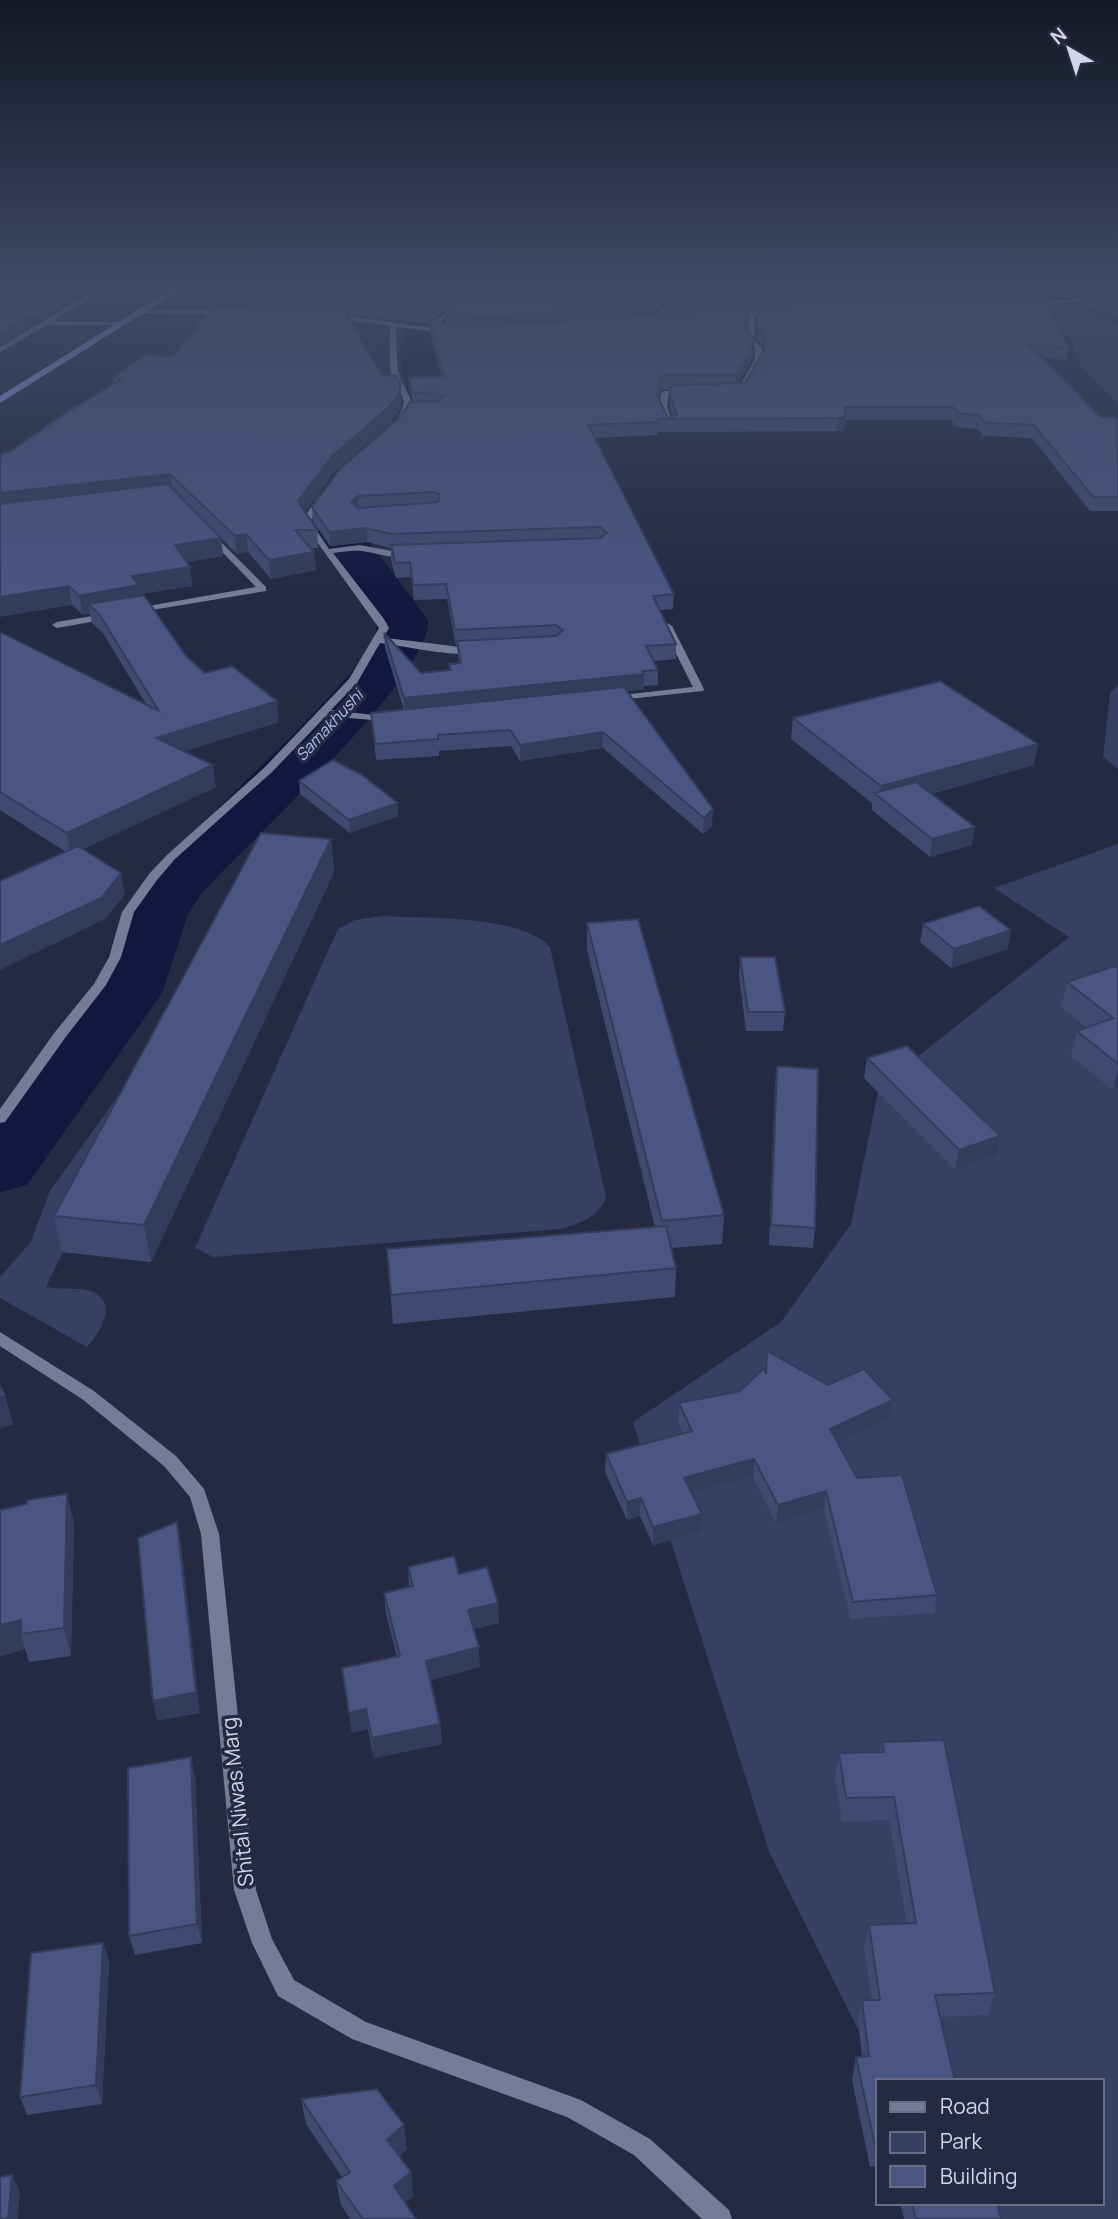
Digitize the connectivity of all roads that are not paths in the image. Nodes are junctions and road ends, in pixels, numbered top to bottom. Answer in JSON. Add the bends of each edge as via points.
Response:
{"nodes":[{"id":1,"x":20,"y":388,"type":"edge"},
{"id":2,"x":402,"y":388,"type":"edge"},
{"id":3,"x":742,"y":388,"type":"edge"},
{"id":4,"x":696,"y":393,"type":"edge"},
{"id":5,"x":719,"y":393,"type":"edge"},
{"id":6,"x":0,"y":400,"type":"edge"},
{"id":7,"x":396,"y":426,"type":"edge"},
{"id":8,"x":670,"y":427,"type":"edge"},
{"id":9,"x":331,"y":485,"type":"edge"},
{"id":10,"x":200,"y":524,"type":"edge"},
{"id":11,"x":335,"y":551,"type":"junction"},
{"id":12,"x":418,"y":553,"type":"edge"},
{"id":13,"x":662,"y":615,"type":"edge"},
{"id":14,"x":57,"y":625,"type":"dead end"},
{"id":15,"x":384,"y":640,"type":"junction"},
{"id":16,"x":490,"y":650,"type":"edge"},
{"id":17,"x":601,"y":701,"type":"edge"},
{"id":18,"x":326,"y":713,"type":"junction"},
{"id":19,"x":398,"y":720,"type":"edge"},
{"id":20,"x":0,"y":1119,"type":"edge"},
{"id":21,"x":0,"y":1338,"type":"edge"},
{"id":22,"x":720,"y":2219,"type":"edge"}],
"edges":[{"from":1,"to":6,"type":"highway"},
{"from":2,"to":7,"type":"street","via":[[412,410]]},
{"from":3,"to":5,"type":"street","via":[[739,392]]},
{"from":4,"to":8,"type":"street","via":[[665,393],[663,407]]},
{"from":9,"to":11,"type":"street","via":[[306,521],[307,528]]},
{"from":10,"to":14,"type":"street","via":[[263,589]]},
{"from":11,"to":12,"type":"street","via":[[360,548]]},
{"from":11,"to":15,"type":"street","via":[[384,628]]},
{"from":13,"to":17,"type":"street","via":[[699,689]]},
{"from":15,"to":16,"type":"street","via":[[442,652]]},
{"from":15,"to":18,"type":"street"},
{"from":18,"to":19,"type":"street"},
{"from":18,"to":20,"type":"street","via":[[153,877],[128,912],[115,957],[100,985]]},
{"from":21,"to":22,"type":"street","name":"Shital Niwas Marg","via":[[88,1395],[170,1461],[198,1494],[210,1534],[245,1889],[263,1943],[286,1987],[360,2031],[573,2108],[642,2147]]}]}
